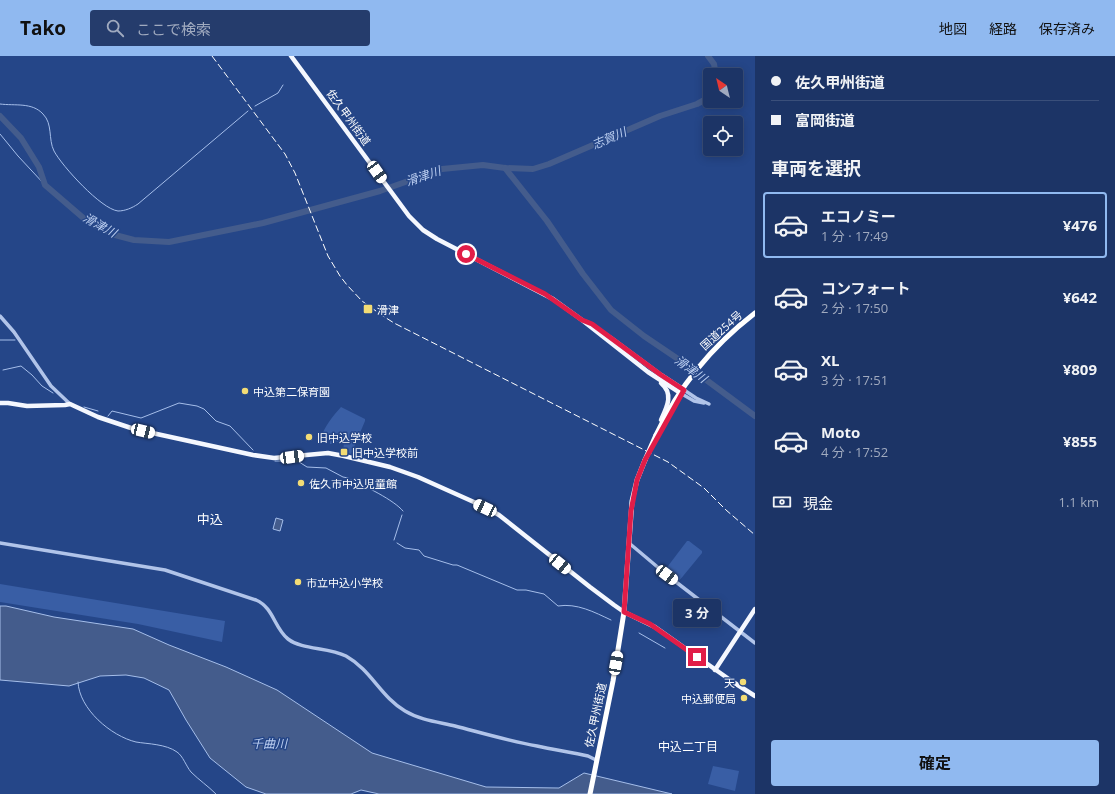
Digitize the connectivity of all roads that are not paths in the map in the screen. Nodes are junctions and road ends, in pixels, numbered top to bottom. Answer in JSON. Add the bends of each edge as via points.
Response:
{"nodes":[{"id":1,"x":291,"y":56,"type":"edge"},
{"id":2,"x":295,"y":56,"type":"edge"},
{"id":3,"x":308,"y":78,"type":"junction"},
{"id":4,"x":755,"y":313,"type":"edge"},
{"id":5,"x":0,"y":316,"type":"edge"},
{"id":6,"x":582,"y":320,"type":"junction"},
{"id":7,"x":648,"y":372,"type":"junction"},
{"id":8,"x":682,"y":391,"type":"junction"},
{"id":9,"x":0,"y":403,"type":"edge"},
{"id":10,"x":708,"y":403,"type":"dead end"},
{"id":11,"x":70,"y":404,"type":"junction"},
{"id":12,"x":657,"y":435,"type":"junction"},
{"id":13,"x":0,"y":543,"type":"edge"},
{"id":14,"x":628,"y":543,"type":"junction"},
{"id":15,"x":755,"y":609,"type":"edge"},
{"id":16,"x":624,"y":612,"type":"junction"},
{"id":17,"x":740,"y":632,"type":"junction"},
{"id":18,"x":755,"y":643,"type":"edge"},
{"id":19,"x":716,"y":670,"type":"junction"},
{"id":20,"x":755,"y":696,"type":"edge"},
{"id":21,"x":596,"y":762,"type":"junction"},
{"id":22,"x":590,"y":794,"type":"edge"}],
"edges":[{"from":1,"to":3,"type":"main road","name":"佐久甲州街道"},
{"from":2,"to":3,"type":"main road","name":"佐久甲州街道"},
{"from":3,"to":6,"type":"main road","name":"佐久甲州街道","via":[[414,221],[432,236],[545,294]]},
{"from":4,"to":8,"type":"highway","name":"国道254号","via":[[730,333],[702,362]]},
{"from":5,"to":11,"type":"street","via":[[49,382]]},
{"from":6,"to":7,"type":"main road","name":"佐久甲州街道"},
{"from":6,"to":8,"type":"main road","name":"佐久甲州街道","via":[[592,324]]},
{"from":7,"to":8,"type":"main road","name":"佐久甲州街道"},
{"from":7,"to":12,"type":"main road","via":[[664,386],[669,395],[669,402]]},
{"from":8,"to":10,"type":"street","via":[[694,401]]},
{"from":8,"to":12,"type":"highway","name":"佐久甲州街道"},
{"from":9,"to":11,"type":"main road","via":[[27,406]]},
{"from":11,"to":16,"type":"main road","via":[[134,429],[248,454],[274,458],[332,454],[407,472],[500,515]]},
{"from":12,"to":14,"type":"highway","name":"佐久甲州街道","bridge":true,"via":[[637,480]]},
{"from":13,"to":21,"type":"street","via":[[165,570],[256,600],[267,607],[289,640],[300,645],[336,652],[351,659],[368,673],[388,699],[407,712],[428,720],[517,742],[588,756]]},
{"from":14,"to":16,"type":"highway","name":"佐久甲州街道"},
{"from":14,"to":17,"type":"street"},
{"from":15,"to":17,"type":"main road"},
{"from":16,"to":19,"type":"main road","via":[[655,628]]},
{"from":16,"to":21,"type":"highway","name":"佐久甲州街道"},
{"from":17,"to":18,"type":"street"},
{"from":17,"to":19,"type":"main road"},
{"from":19,"to":20,"type":"main road"},
{"from":21,"to":22,"type":"highway","name":"佐久甲州街道"}]}
